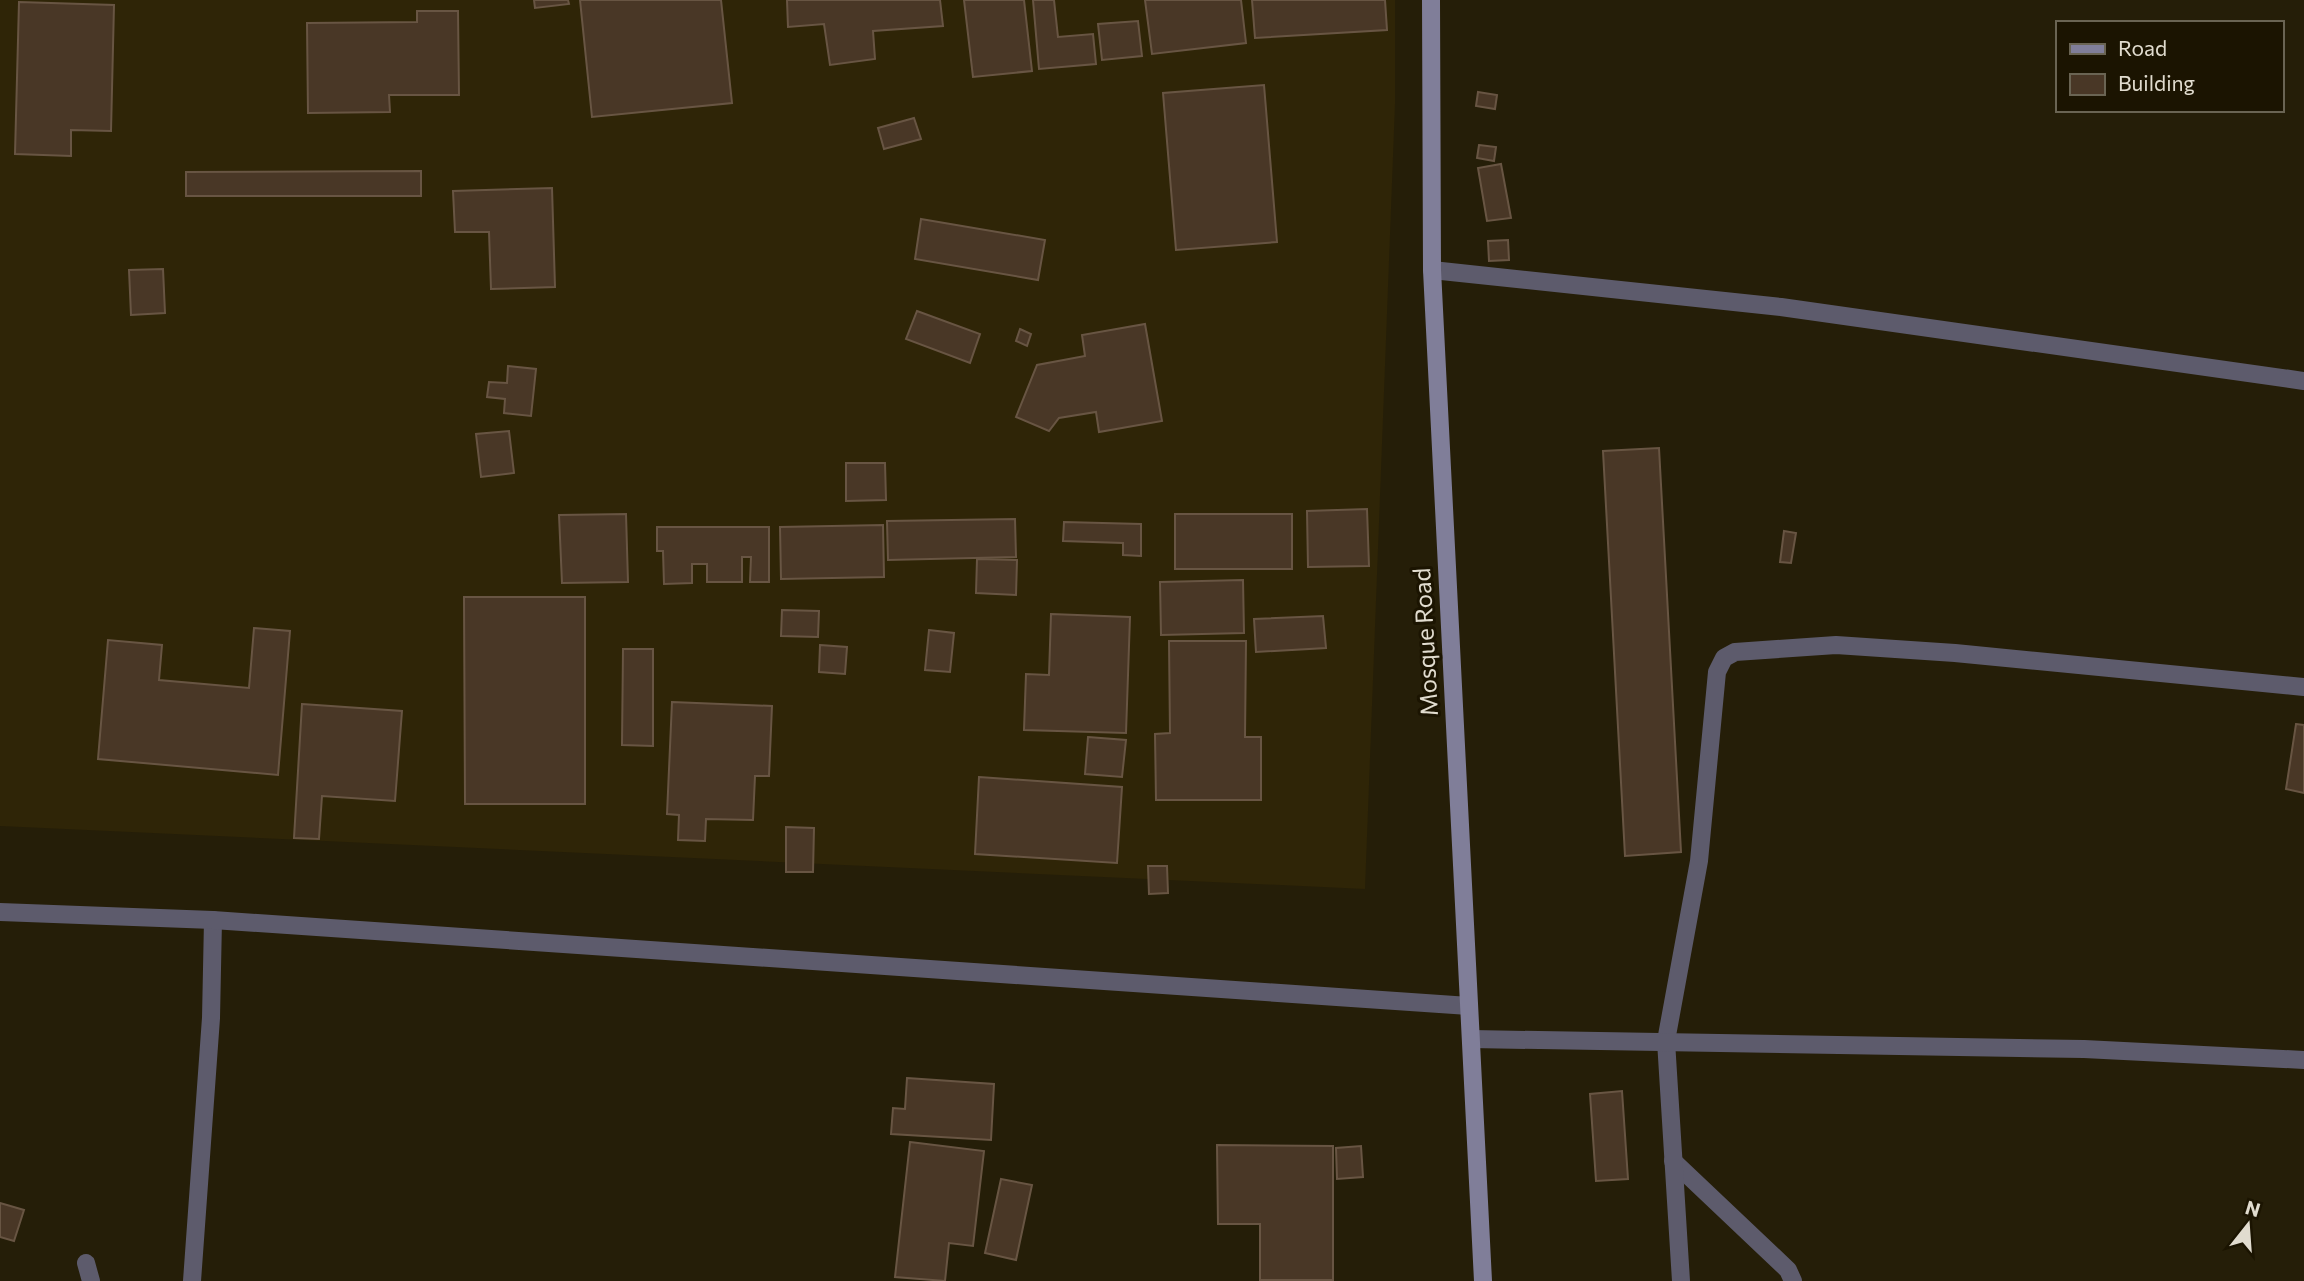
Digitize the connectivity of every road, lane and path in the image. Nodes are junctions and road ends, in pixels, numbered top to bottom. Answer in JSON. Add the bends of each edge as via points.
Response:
{"nodes":[{"id":1,"x":1431,"y":0,"type":"edge"},
{"id":2,"x":1432,"y":270,"type":"junction"},
{"id":3,"x":2304,"y":382,"type":"edge"},
{"id":4,"x":2304,"y":687,"type":"edge"},
{"id":5,"x":0,"y":912,"type":"edge"},
{"id":6,"x":213,"y":920,"type":"junction"},
{"id":7,"x":1469,"y":1006,"type":"junction"},
{"id":8,"x":1471,"y":1039,"type":"junction"},
{"id":9,"x":1666,"y":1041,"type":"junction"},
{"id":10,"x":2304,"y":1060,"type":"edge"},
{"id":11,"x":1673,"y":1161,"type":"junction"},
{"id":12,"x":192,"y":1281,"type":"edge"},
{"id":13,"x":1483,"y":1281,"type":"edge"},
{"id":14,"x":1681,"y":1281,"type":"edge"},
{"id":15,"x":1793,"y":1281,"type":"edge"}],
"edges":[{"from":1,"to":2,"type":"street","name":"Mosque Road"},
{"from":2,"to":3,"type":"street","via":[[1782,306]]},
{"from":2,"to":7,"type":"street","name":"Mosque Road"},
{"from":4,"to":9,"type":"street","via":[[1836,645],[1735,652],[1724,658],[1717,672],[1699,861]]},
{"from":5,"to":6,"type":"street"},
{"from":6,"to":7,"type":"street"},
{"from":6,"to":12,"type":"street","via":[[211,1018]]},
{"from":7,"to":8,"type":"street","name":"Mosque Road"},
{"from":8,"to":9,"type":"street"},
{"from":8,"to":13,"type":"street","name":"Mosque Road"},
{"from":9,"to":10,"type":"street","via":[[2084,1049]]},
{"from":9,"to":11,"type":"street"},
{"from":11,"to":14,"type":"street"},
{"from":11,"to":15,"type":"street","via":[[1788,1270]]}]}
